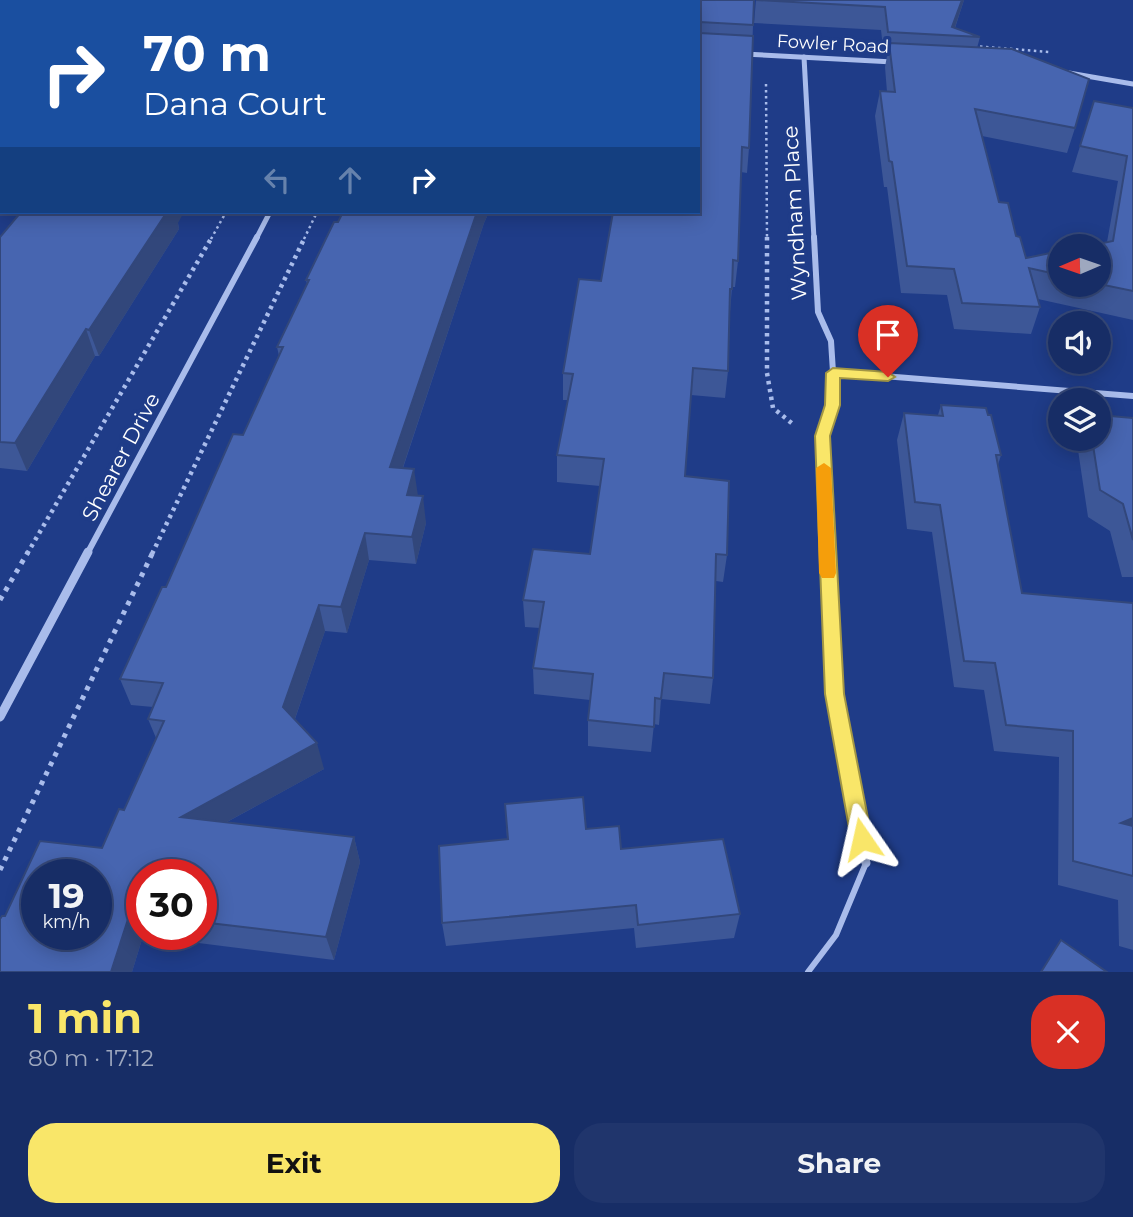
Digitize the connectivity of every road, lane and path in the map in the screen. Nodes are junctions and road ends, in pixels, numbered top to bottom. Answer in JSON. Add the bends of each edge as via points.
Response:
{"nodes":[{"id":1,"x":738,"y":53,"type":"edge"},
{"id":2,"x":804,"y":57,"type":"junction"},
{"id":3,"x":897,"y":62,"type":"edge"},
{"id":4,"x":1056,"y":71,"type":"edge"},
{"id":5,"x":766,"y":78,"type":"dead end"},
{"id":6,"x":1133,"y":84,"type":"edge"},
{"id":7,"x":225,"y":214,"type":"edge"},
{"id":8,"x":269,"y":214,"type":"edge"},
{"id":9,"x":316,"y":214,"type":"edge"},
{"id":10,"x":833,"y":373,"type":"junction"},
{"id":11,"x":1133,"y":396,"type":"edge"},
{"id":12,"x":823,"y":436,"type":"junction"},
{"id":13,"x":0,"y":600,"type":"edge"},
{"id":14,"x":0,"y":717,"type":"edge"},
{"id":15,"x":866,"y":863,"type":"joint"},
{"id":16,"x":0,"y":870,"type":"edge"},
{"id":17,"x":808,"y":972,"type":"edge"}],
"edges":[{"from":1,"to":2,"type":"street","name":"Fowler Road"},
{"from":2,"to":3,"type":"street","name":"Fowler Road"},
{"from":2,"to":10,"type":"street","name":"Wyndham Place","via":[[818,312],[831,341]]},
{"from":4,"to":6,"type":"street"},
{"from":5,"to":12,"type":"path","via":[[770,398],[780,416]]},
{"from":7,"to":13,"type":"path"},
{"from":8,"to":14,"type":"street","name":"Shearer Drive"},
{"from":9,"to":16,"type":"path"},
{"from":10,"to":11,"type":"street"},
{"from":10,"to":12,"type":"street","name":"Wyndham Place","via":[[833,405]]},
{"from":12,"to":15,"type":"street","name":"Wyndham Place","via":[[834,694]]},
{"from":15,"to":17,"type":"lane","via":[[838,933]]}]}
